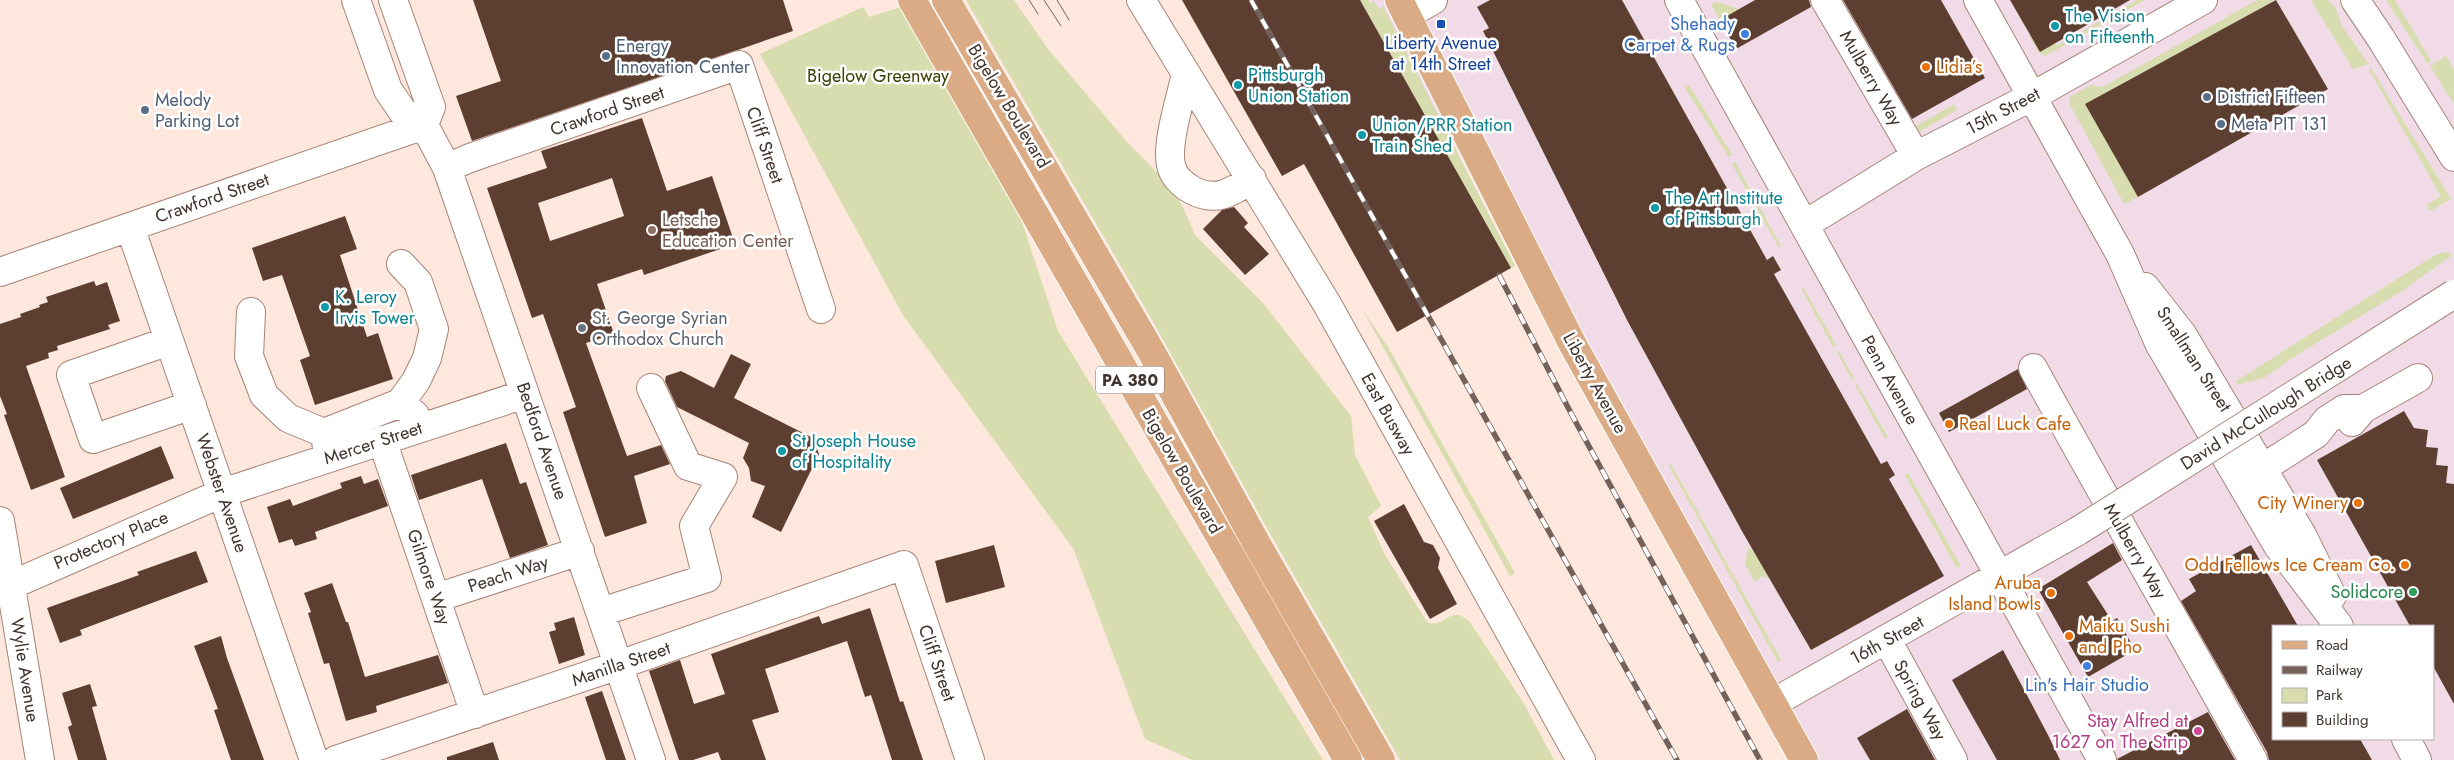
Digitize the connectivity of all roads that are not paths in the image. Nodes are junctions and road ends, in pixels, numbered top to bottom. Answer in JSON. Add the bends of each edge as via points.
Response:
{"nodes":[{"id":1,"x":356,"y":0,"type":"edge"},
{"id":2,"x":393,"y":0,"type":"edge"},
{"id":3,"x":912,"y":0,"type":"edge"},
{"id":4,"x":946,"y":0,"type":"edge"},
{"id":5,"x":1141,"y":0,"type":"edge"},
{"id":6,"x":1433,"y":0,"type":"edge"},
{"id":7,"x":1679,"y":0,"type":"edge"},
{"id":8,"x":1825,"y":0,"type":"edge"},
{"id":9,"x":1978,"y":0,"type":"edge"},
{"id":10,"x":2203,"y":0,"type":"edge"},
{"id":11,"x":2354,"y":0,"type":"edge"},
{"id":12,"x":1403,"y":8,"type":"edge"},
{"id":13,"x":738,"y":65,"type":"joint"},
{"id":14,"x":1186,"y":74,"type":"junction"},
{"id":15,"x":2033,"y":96,"type":"junction"},
{"id":16,"x":424,"y":125,"type":"junction"},
{"id":17,"x":1916,"y":156,"type":"junction"},
{"id":18,"x":2454,"y":156,"type":"edge"},
{"id":19,"x":448,"y":168,"type":"junction"},
{"id":20,"x":1252,"y":179,"type":"junction"},
{"id":21,"x":1804,"y":225,"type":"junction"},
{"id":22,"x":130,"y":227,"type":"junction"},
{"id":23,"x":2120,"y":254,"type":"junction"},
{"id":24,"x":402,"y":264,"type":"dead end"},
{"id":25,"x":0,"y":272,"type":"edge"},
{"id":26,"x":2454,"y":294,"type":"edge"},
{"id":27,"x":821,"y":310,"type":"dead end"},
{"id":28,"x":250,"y":312,"type":"dead end"},
{"id":29,"x":169,"y":340,"type":"junction"},
{"id":30,"x":2033,"y":368,"type":"dead end"},
{"id":31,"x":2418,"y":378,"type":"dead end"},
{"id":32,"x":651,"y":388,"type":"dead end"},
{"id":33,"x":525,"y":394,"type":"junction"},
{"id":34,"x":400,"y":403,"type":"junction"},
{"id":35,"x":192,"y":405,"type":"junction"},
{"id":36,"x":420,"y":428,"type":"junction"},
{"id":37,"x":382,"y":440,"type":"junction"},
{"id":38,"x":327,"y":445,"type":"junction"},
{"id":39,"x":2221,"y":449,"type":"junction"},
{"id":40,"x":2263,"y":468,"type":"junction"},
{"id":41,"x":2244,"y":489,"type":"junction"},
{"id":42,"x":222,"y":492,"type":"junction"},
{"id":43,"x":2115,"y":518,"type":"junction"},
{"id":44,"x":0,"y":521,"type":"edge"},
{"id":45,"x":2078,"y":531,"type":"joint"},
{"id":46,"x":580,"y":551,"type":"junction"},
{"id":47,"x":904,"y":565,"type":"joint"},
{"id":48,"x":2000,"y":577,"type":"junction"},
{"id":49,"x":6,"y":587,"type":"edge"},
{"id":50,"x":436,"y":598,"type":"junction"},
{"id":51,"x":601,"y":612,"type":"junction"},
{"id":52,"x":2338,"y":625,"type":"edge"},
{"id":53,"x":2347,"y":625,"type":"edge"},
{"id":54,"x":1887,"y":640,"type":"junction"},
{"id":55,"x":619,"y":665,"type":"junction"},
{"id":56,"x":1773,"y":703,"type":"junction"},
{"id":57,"x":475,"y":714,"type":"junction"},
{"id":58,"x":2407,"y":740,"type":"edge"},
{"id":59,"x":40,"y":760,"type":"edge"},
{"id":60,"x":314,"y":760,"type":"edge"},
{"id":61,"x":336,"y":760,"type":"edge"},
{"id":62,"x":651,"y":760,"type":"edge"},
{"id":63,"x":970,"y":760,"type":"edge"},
{"id":64,"x":1348,"y":760,"type":"edge"},
{"id":65,"x":1381,"y":760,"type":"edge"},
{"id":66,"x":1581,"y":760,"type":"edge"},
{"id":67,"x":1804,"y":760,"type":"edge"},
{"id":68,"x":1953,"y":760,"type":"edge"},
{"id":69,"x":2102,"y":760,"type":"edge"},
{"id":70,"x":2253,"y":760,"type":"edge"},
{"id":71,"x":2417,"y":760,"type":"edge"}],
"edges":[{"from":1,"to":16,"type":"street","name":"Bedford Avenue","via":[[388,90],[403,112]]},
{"from":2,"to":16,"type":"street","via":[[430,107]]},
{"from":3,"to":64,"type":"main road","name":"Bigelow Boulevard","number":"PA 380"},
{"from":4,"to":65,"type":"main road","name":"Bigelow Boulevard","number":"PA 380","via":[[1152,351],[1248,528]]},
{"from":5,"to":14,"type":"street","name":"East Busway"},
{"from":6,"to":12,"type":"street"},
{"from":7,"to":21,"type":"street","name":"Penn Avenue"},
{"from":8,"to":17,"type":"street","name":"Mulberry Way"},
{"from":9,"to":15,"type":"street","name":"Smallman Street"},
{"from":10,"to":15,"type":"street","name":"15th Street"},
{"from":11,"to":18,"type":"street"},
{"from":12,"to":56,"type":"main road","name":"Liberty Avenue","via":[[1573,344]]},
{"from":13,"to":19,"type":"street","name":"Crawford Street"},
{"from":13,"to":27,"type":"street","name":"Cliff Street"},
{"from":14,"to":20,"type":"street","name":"East Busway"},
{"from":14,"to":20,"type":"street","via":[[1170,150],[1171,166],[1177,177],[1187,187],[1211,197],[1232,192]]},
{"from":15,"to":17,"type":"street","name":"15th Street"},
{"from":15,"to":23,"type":"street","name":"Smallman Street"},
{"from":16,"to":19,"type":"street","name":"Bedford Avenue"},
{"from":16,"to":22,"type":"street","name":"Crawford Street"},
{"from":17,"to":21,"type":"street","name":"15th Street"},
{"from":19,"to":33,"type":"street","name":"Bedford Avenue"},
{"from":20,"to":66,"type":"street","name":"East Busway","via":[[1349,344]]},
{"from":21,"to":48,"type":"street","name":"Penn Avenue"},
{"from":22,"to":25,"type":"street","name":"Crawford Street"},
{"from":22,"to":29,"type":"street","name":"Webster Avenue"},
{"from":23,"to":39,"type":"street","name":"Smallman Street","via":[[2160,345]]},
{"from":23,"to":40,"type":"street","name":"Smallman Street","via":[[2182,334]]},
{"from":24,"to":34,"type":"street","via":[[418,282],[434,328],[428,358]]},
{"from":26,"to":45,"type":"street","name":"David McCullough Bridge","bridge":true},
{"from":28,"to":38,"type":"street","via":[[249,356],[264,395],[288,418]]},
{"from":29,"to":35,"type":"street","name":"Webster Avenue"},
{"from":29,"to":35,"type":"street","via":[[71,374],[90,430],[94,439]]},
{"from":30,"to":43,"type":"street","name":"Mulberry Way"},
{"from":31,"to":40,"type":"street","via":[[2363,409],[2350,424],[2333,433],[2316,434]]},
{"from":32,"to":51,"type":"street","via":[[688,466],[723,477],[694,526],[707,578]]},
{"from":33,"to":36,"type":"street","name":"Mercer Street"},
{"from":33,"to":46,"type":"street","name":"Bedford Avenue"},
{"from":34,"to":36,"type":"street","via":[[414,414]]},
{"from":34,"to":38,"type":"street"},
{"from":35,"to":42,"type":"street","name":"Webster Avenue"},
{"from":36,"to":37,"type":"street","name":"Mercer Street"},
{"from":37,"to":38,"type":"street","name":"Mercer Street"},
{"from":37,"to":50,"type":"street","name":"Gilmore Way"},
{"from":38,"to":42,"type":"street","name":"Mercer Street"},
{"from":39,"to":41,"type":"street","name":"Smallman Street"},
{"from":39,"to":43,"type":"street"},
{"from":40,"to":41,"type":"street"},
{"from":40,"to":53,"type":"street","name":"Smallman Street","via":[[2302,535]]},
{"from":41,"to":52,"type":"street","name":"Smallman Street","via":[[2278,546]]},
{"from":42,"to":49,"type":"street","name":"Protectory Place"},
{"from":42,"to":60,"type":"street","name":"Webster Avenue"},
{"from":43,"to":70,"type":"street","name":"Mulberry Way"},
{"from":44,"to":49,"type":"street","name":"Wylie Avenue"},
{"from":45,"to":48,"type":"street","name":"16th Street"},
{"from":46,"to":50,"type":"street","name":"Peach Way"},
{"from":46,"to":51,"type":"street","name":"Bedford Avenue"},
{"from":47,"to":55,"type":"street","name":"Manilla Street"},
{"from":47,"to":63,"type":"street","name":"Cliff Street"},
{"from":48,"to":54,"type":"street","name":"16th Street"},
{"from":48,"to":69,"type":"street","name":"Penn Avenue"},
{"from":49,"to":59,"type":"street","name":"Wylie Avenue"},
{"from":50,"to":57,"type":"street","name":"Gilmore Way"},
{"from":51,"to":55,"type":"street","name":"Bedford Avenue"},
{"from":54,"to":56,"type":"street","name":"16th Street"},
{"from":54,"to":68,"type":"street","name":"Spring Way"},
{"from":55,"to":57,"type":"street","name":"Manilla Street"},
{"from":55,"to":62,"type":"street","name":"Bedford Avenue"},
{"from":56,"to":67,"type":"main road","name":"Liberty Avenue"},
{"from":57,"to":61,"type":"street","name":"Manilla Street"},
{"from":58,"to":71,"type":"street"}]}
